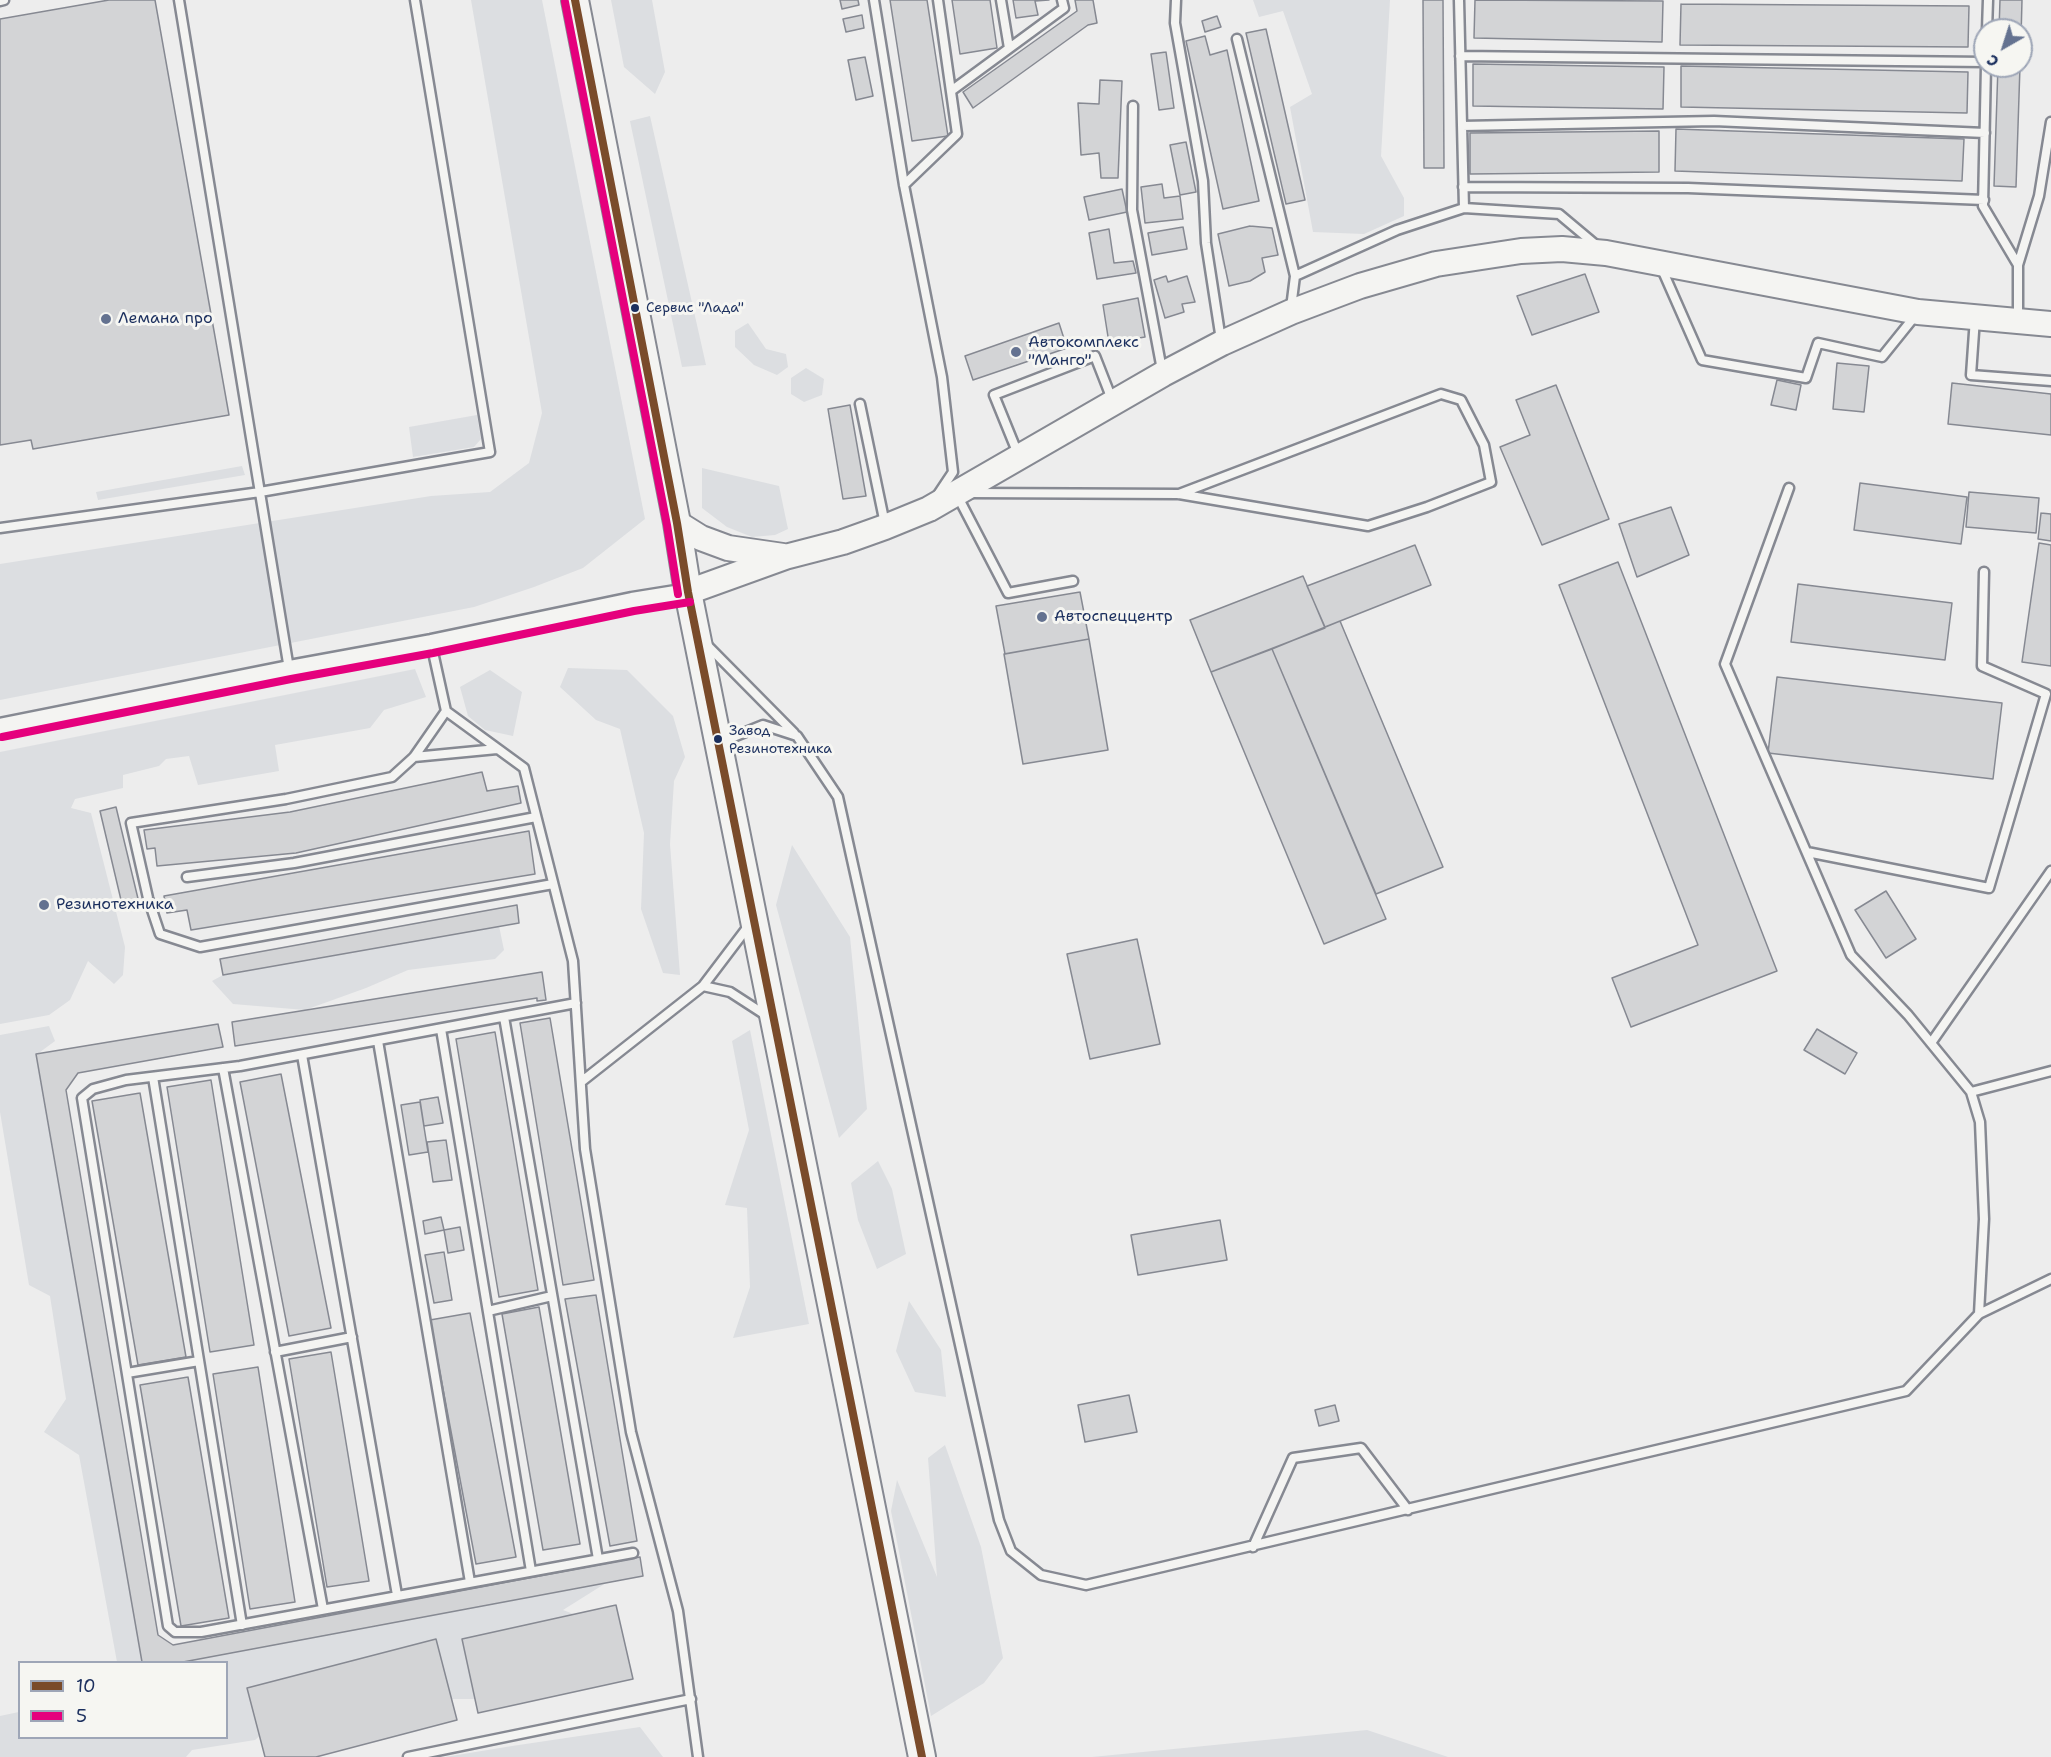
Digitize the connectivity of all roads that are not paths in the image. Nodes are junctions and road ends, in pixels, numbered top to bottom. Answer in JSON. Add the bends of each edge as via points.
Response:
{"nodes":[{"id":1,"x":179,"y":0,"type":"edge"},
{"id":2,"x":415,"y":0,"type":"edge"},
{"id":3,"x":575,"y":0,"type":"edge"},
{"id":4,"x":874,"y":0,"type":"edge"},
{"id":5,"x":938,"y":0,"type":"edge"},
{"id":6,"x":1001,"y":0,"type":"edge"},
{"id":7,"x":1062,"y":0,"type":"edge"},
{"id":8,"x":1176,"y":0,"type":"edge"},
{"id":9,"x":1459,"y":0,"type":"edge"},
{"id":10,"x":1988,"y":0,"type":"edge"},
{"id":11,"x":1987,"y":18,"type":"edge"},
{"id":12,"x":1238,"y":39,"type":"dead end"},
{"id":13,"x":1009,"y":48,"type":"junction"},
{"id":14,"x":1460,"y":56,"type":"junction"},
{"id":15,"x":1973,"y":64,"type":"edge"},
{"id":16,"x":1986,"y":78,"type":"edge"},
{"id":17,"x":951,"y":91,"type":"junction"},
{"id":18,"x":1133,"y":106,"type":"dead end"},
{"id":19,"x":2051,"y":122,"type":"edge"},
{"id":20,"x":1462,"y":126,"type":"junction"},
{"id":21,"x":1985,"y":133,"type":"junction"},
{"id":22,"x":904,"y":185,"type":"junction"},
{"id":23,"x":1463,"y":187,"type":"junction"},
{"id":24,"x":1984,"y":200,"type":"junction"},
{"id":25,"x":1464,"y":208,"type":"junction"},
{"id":26,"x":1606,"y":254,"type":"junction"},
{"id":27,"x":1660,"y":264,"type":"junction"},
{"id":28,"x":2018,"y":265,"type":"junction"},
{"id":29,"x":1295,"y":276,"type":"junction"},
{"id":30,"x":1291,"y":312,"type":"junction"},
{"id":31,"x":1918,"y":312,"type":"junction"},
{"id":32,"x":1975,"y":318,"type":"junction"},
{"id":33,"x":2018,"y":322,"type":"junction"},
{"id":34,"x":2051,"y":324,"type":"edge"},
{"id":35,"x":1222,"y":343,"type":"junction"},
{"id":36,"x":1163,"y":374,"type":"junction"},
{"id":37,"x":2051,"y":381,"type":"edge"},
{"id":38,"x":1113,"y":402,"type":"junction"},
{"id":39,"x":860,"y":404,"type":"dead end"},
{"id":40,"x":1019,"y":456,"type":"junction"},
{"id":41,"x":1789,"y":488,"type":"dead end"},
{"id":42,"x":260,"y":492,"type":"junction"},
{"id":43,"x":956,"y":492,"type":"junction"},
{"id":44,"x":1179,"y":494,"type":"junction"},
{"id":45,"x":929,"y":508,"type":"junction"},
{"id":46,"x":677,"y":523,"type":"junction"},
{"id":47,"x":885,"y":527,"type":"junction"},
{"id":48,"x":0,"y":528,"type":"edge"},
{"id":49,"x":785,"y":557,"type":"junction"},
{"id":50,"x":1984,"y":572,"type":"dead end"},
{"id":51,"x":1074,"y":581,"type":"dead end"},
{"id":52,"x":688,"y":592,"type":"junction"},
{"id":53,"x":698,"y":636,"type":"junction"},
{"id":54,"x":431,"y":643,"type":"junction"},
{"id":55,"x":289,"y":669,"type":"junction"},
{"id":56,"x":446,"y":711,"type":"junction"},
{"id":57,"x":0,"y":727,"type":"edge"},
{"id":58,"x":797,"y":736,"type":"junction"},
{"id":59,"x":719,"y":742,"type":"junction"},
{"id":60,"x":497,"y":749,"type":"junction"},
{"id":61,"x":414,"y":758,"type":"junction"},
{"id":62,"x":537,"y":817,"type":"junction"},
{"id":63,"x":1807,"y":852,"type":"junction"},
{"id":64,"x":2051,"y":871,"type":"edge"},
{"id":65,"x":187,"y":877,"type":"dead end"},
{"id":66,"x":554,"y":884,"type":"junction"},
{"id":67,"x":754,"y":918,"type":"junction"},
{"id":68,"x":703,"y":986,"type":"junction"},
{"id":69,"x":576,"y":1003,"type":"junction"},
{"id":70,"x":504,"y":1017,"type":"junction"},
{"id":71,"x":775,"y":1021,"type":"junction"},
{"id":72,"x":441,"y":1029,"type":"junction"},
{"id":73,"x":378,"y":1041,"type":"junction"},
{"id":74,"x":1931,"y":1042,"type":"junction"},
{"id":75,"x":302,"y":1055,"type":"junction"},
{"id":76,"x":223,"y":1068,"type":"junction"},
{"id":77,"x":2051,"y":1071,"type":"edge"},
{"id":78,"x":153,"y":1077,"type":"junction"},
{"id":79,"x":581,"y":1082,"type":"junction"},
{"id":80,"x":1971,"y":1092,"type":"junction"},
{"id":81,"x":2051,"y":1279,"type":"edge"},
{"id":82,"x":552,"y":1296,"type":"junction"},
{"id":83,"x":488,"y":1311,"type":"junction"},
{"id":84,"x":1979,"y":1314,"type":"junction"},
{"id":85,"x":352,"y":1337,"type":"junction"},
{"id":86,"x":275,"y":1352,"type":"junction"},
{"id":87,"x":199,"y":1361,"type":"junction"},
{"id":88,"x":127,"y":1373,"type":"junction"},
{"id":89,"x":1408,"y":1510,"type":"junction"},
{"id":90,"x":1253,"y":1547,"type":"junction"},
{"id":91,"x":633,"y":1553,"type":"dead end"},
{"id":92,"x":598,"y":1559,"type":"junction"},
{"id":93,"x":531,"y":1571,"type":"junction"},
{"id":94,"x":470,"y":1582,"type":"junction"},
{"id":95,"x":397,"y":1595,"type":"junction"},
{"id":96,"x":323,"y":1609,"type":"junction"},
{"id":97,"x":242,"y":1624,"type":"junction"},
{"id":98,"x":691,"y":1699,"type":"junction"},
{"id":99,"x":408,"y":1757,"type":"edge"},
{"id":100,"x":698,"y":1757,"type":"edge"},
{"id":101,"x":922,"y":1757,"type":"edge"}],
"edges":[{"from":1,"to":42,"type":"lane"},
{"from":2,"to":42,"type":"lane","via":[[490,452]]},
{"from":3,"to":46,"type":"main road"},
{"from":4,"to":22,"type":"lane"},
{"from":5,"to":17,"type":"lane"},
{"from":6,"to":13,"type":"lane"},
{"from":7,"to":13,"type":"lane","via":[[1064,8]]},
{"from":8,"to":35,"type":"lane","via":[[1175,22],[1203,181],[1206,243]]},
{"from":9,"to":14,"type":"lane"},
{"from":10,"to":11,"type":"lane"},
{"from":12,"to":29,"type":"lane"},
{"from":13,"to":17,"type":"lane"},
{"from":14,"to":15,"type":"lane"},
{"from":14,"to":20,"type":"lane"},
{"from":16,"to":21,"type":"lane"},
{"from":17,"to":22,"type":"lane","via":[[957,134]]},
{"from":18,"to":36,"type":"lane","via":[[1132,210]]},
{"from":19,"to":28,"type":"lane","via":[[2039,196]]},
{"from":20,"to":21,"type":"lane","via":[[1714,121]]},
{"from":20,"to":23,"type":"lane"},
{"from":21,"to":24,"type":"lane"},
{"from":22,"to":45,"type":"lane","via":[[942,377],[953,472]]},
{"from":23,"to":24,"type":"lane","via":[[1688,188]]},
{"from":23,"to":25,"type":"lane"},
{"from":24,"to":28,"type":"lane","via":[[1983,206]]},
{"from":25,"to":26,"type":"lane","via":[[1559,214]]},
{"from":25,"to":29,"type":"lane","via":[[1397,230]]},
{"from":26,"to":27,"type":"street"},
{"from":26,"to":30,"type":"street","via":[[1562,249],[1521,251],[1436,264]]},
{"from":27,"to":31,"type":"street"},
{"from":27,"to":31,"type":"lane","via":[[1702,360],[1806,378],[1818,343],[1882,357]]},
{"from":28,"to":33,"type":"lane"},
{"from":29,"to":30,"type":"lane"},
{"from":30,"to":35,"type":"street"},
{"from":31,"to":32,"type":"street"},
{"from":32,"to":33,"type":"street"},
{"from":32,"to":37,"type":"lane","via":[[1971,375]]},
{"from":33,"to":34,"type":"street"},
{"from":35,"to":36,"type":"street"},
{"from":36,"to":38,"type":"street"},
{"from":38,"to":40,"type":"street"},
{"from":38,"to":40,"type":"lane","via":[[1095,356],[994,395]]},
{"from":39,"to":47,"type":"lane"},
{"from":40,"to":43,"type":"street"},
{"from":41,"to":63,"type":"lane","via":[[1725,664]]},
{"from":42,"to":48,"type":"lane"},
{"from":42,"to":55,"type":"lane"},
{"from":43,"to":44,"type":"lane"},
{"from":43,"to":45,"type":"street"},
{"from":43,"to":51,"type":"lane","via":[[1008,593]]},
{"from":44,"to":44,"type":"lane","via":[[1368,526],[1491,482],[1484,445],[1461,400],[1441,394]]},
{"from":45,"to":47,"type":"street"},
{"from":46,"to":49,"type":"street","via":[[728,548]]},
{"from":46,"to":52,"type":"main road"},
{"from":47,"to":49,"type":"street"},
{"from":49,"to":52,"type":"street"},
{"from":50,"to":63,"type":"lane","via":[[1982,666],[2046,694],[1989,888]]},
{"from":52,"to":53,"type":"main road"},
{"from":52,"to":54,"type":"street"},
{"from":53,"to":58,"type":"lane"},
{"from":53,"to":59,"type":"main road"},
{"from":54,"to":55,"type":"street"},
{"from":54,"to":56,"type":"lane"},
{"from":55,"to":57,"type":"street"},
{"from":56,"to":60,"type":"lane"},
{"from":56,"to":61,"type":"lane"},
{"from":58,"to":59,"type":"lane","via":[[763,725]]},
{"from":58,"to":90,"type":"lane","via":[[838,797],[999,1520],[1011,1551],[1041,1575],[1086,1585]]},
{"from":59,"to":67,"type":"main road"},
{"from":60,"to":61,"type":"lane"},
{"from":60,"to":62,"type":"lane","via":[[524,768]]},
{"from":61,"to":66,"type":"lane","via":[[392,777],[286,799],[130,823],[160,934],[200,947]]},
{"from":62,"to":65,"type":"lane","via":[[294,863]]},
{"from":62,"to":66,"type":"lane"},
{"from":63,"to":74,"type":"lane","via":[[1851,955]]},
{"from":64,"to":74,"type":"lane"},
{"from":66,"to":69,"type":"lane","via":[[573,961]]},
{"from":67,"to":68,"type":"lane"},
{"from":67,"to":71,"type":"main road"},
{"from":68,"to":71,"type":"lane","via":[[730,993]]},
{"from":68,"to":79,"type":"lane"},
{"from":69,"to":70,"type":"lane"},
{"from":69,"to":79,"type":"lane"},
{"from":70,"to":72,"type":"lane"},
{"from":70,"to":82,"type":"lane"},
{"from":71,"to":101,"type":"main road"},
{"from":72,"to":73,"type":"lane"},
{"from":72,"to":83,"type":"lane"},
{"from":73,"to":75,"type":"lane"},
{"from":73,"to":94,"type":"lane"},
{"from":74,"to":80,"type":"lane"},
{"from":75,"to":76,"type":"lane"},
{"from":75,"to":85,"type":"lane"},
{"from":76,"to":78,"type":"lane"},
{"from":76,"to":86,"type":"lane"},
{"from":77,"to":80,"type":"lane"},
{"from":78,"to":87,"type":"lane"},
{"from":78,"to":88,"type":"lane","via":[[93,1089],[82,1098]]},
{"from":79,"to":98,"type":"lane","via":[[585,1149],[631,1432],[678,1611]]},
{"from":80,"to":84,"type":"lane","via":[[1980,1122],[1984,1219]]},
{"from":81,"to":84,"type":"lane"},
{"from":82,"to":83,"type":"lane"},
{"from":82,"to":92,"type":"lane"},
{"from":83,"to":93,"type":"lane"},
{"from":84,"to":89,"type":"lane","via":[[1906,1391]]},
{"from":85,"to":86,"type":"lane"},
{"from":85,"to":95,"type":"lane"},
{"from":86,"to":96,"type":"lane"},
{"from":87,"to":88,"type":"lane"},
{"from":87,"to":97,"type":"lane"},
{"from":88,"to":97,"type":"lane","via":[[168,1626],[175,1632],[201,1632]]},
{"from":89,"to":90,"type":"lane"},
{"from":89,"to":90,"type":"lane","via":[[1361,1448],[1293,1458]]},
{"from":91,"to":92,"type":"lane"},
{"from":92,"to":93,"type":"lane"},
{"from":93,"to":94,"type":"lane"},
{"from":94,"to":95,"type":"lane"},
{"from":95,"to":96,"type":"lane"},
{"from":96,"to":97,"type":"lane"},
{"from":98,"to":99,"type":"lane"},
{"from":98,"to":100,"type":"lane"}]}
